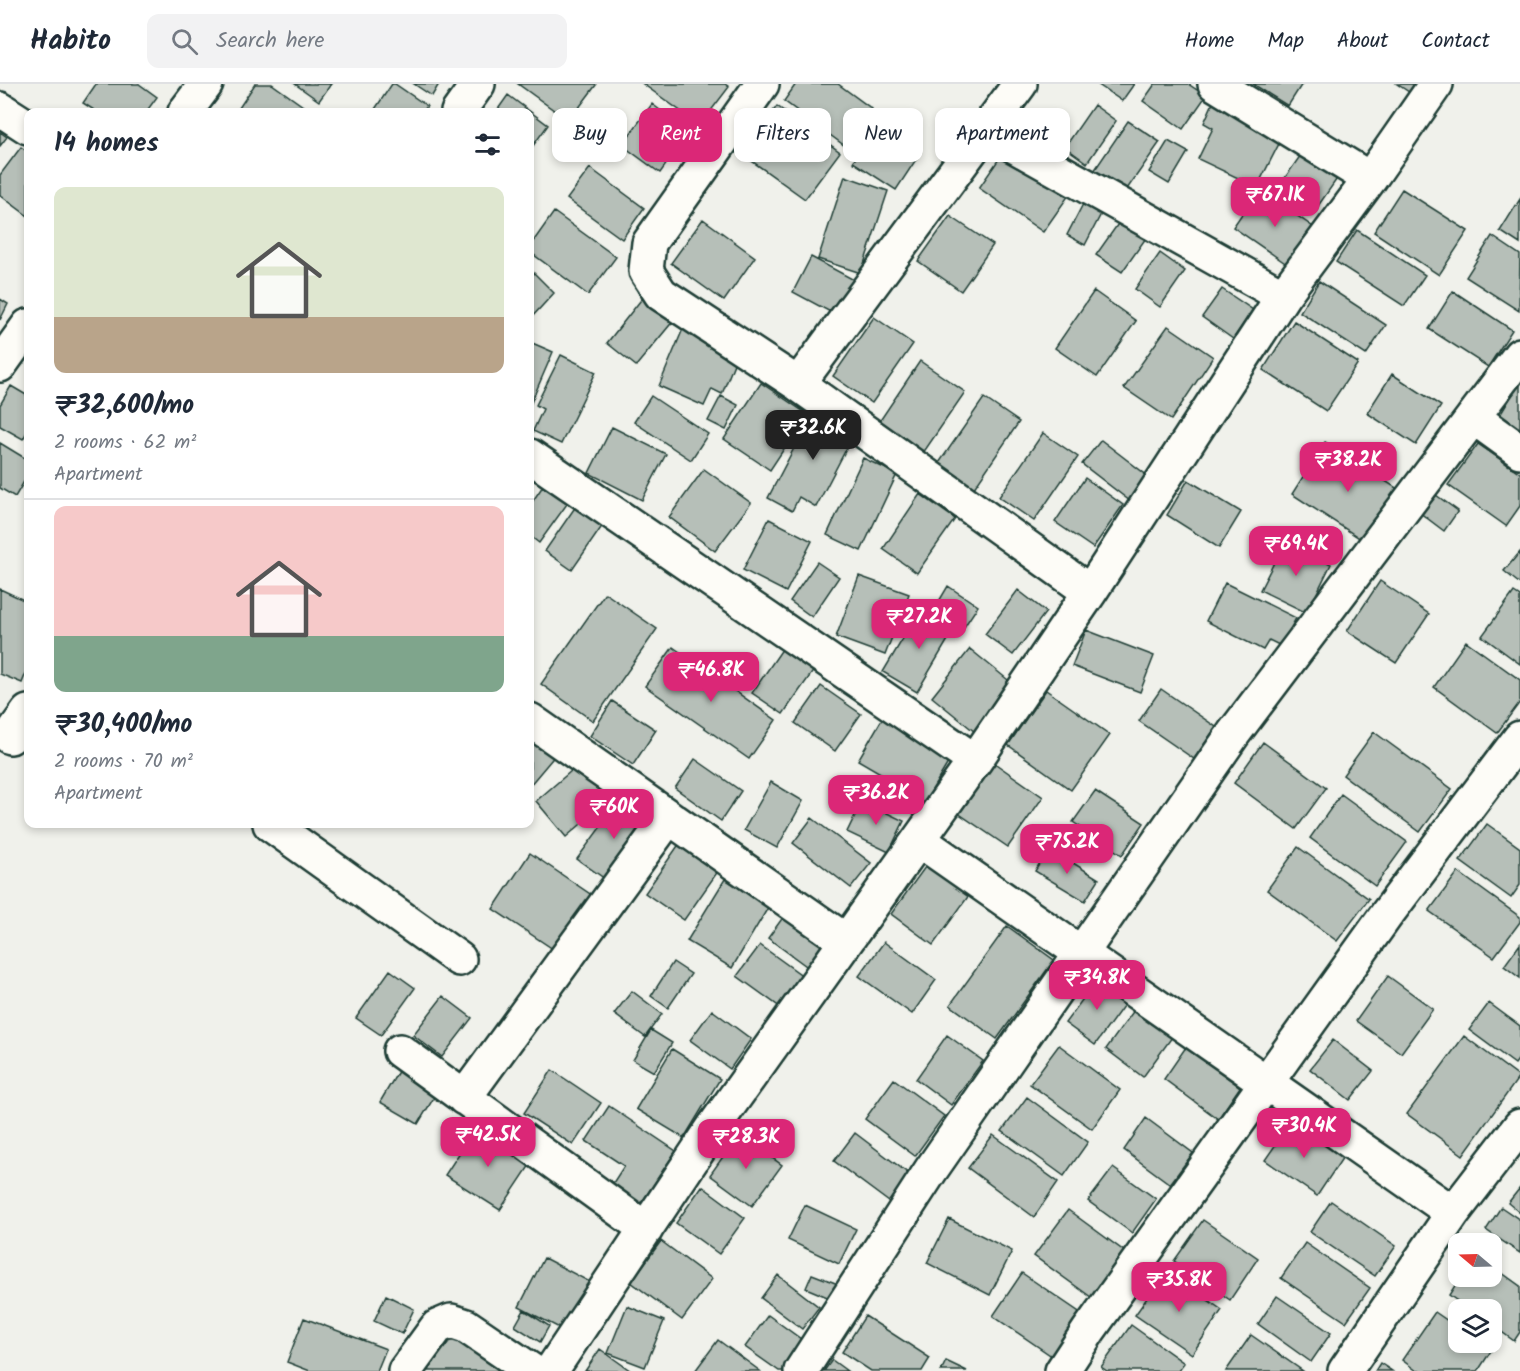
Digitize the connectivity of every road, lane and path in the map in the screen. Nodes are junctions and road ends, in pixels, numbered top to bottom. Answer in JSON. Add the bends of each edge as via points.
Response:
{"nodes":[{"id":1,"x":206,"y":84,"type":"edge"},
{"id":2,"x":478,"y":84,"type":"edge"},
{"id":3,"x":762,"y":84,"type":"edge"},
{"id":4,"x":1020,"y":84,"type":"edge"},
{"id":5,"x":1215,"y":84,"type":"edge"},
{"id":6,"x":1436,"y":84,"type":"edge"},
{"id":7,"x":0,"y":108,"type":"edge"},
{"id":8,"x":188,"y":108,"type":"edge"},
{"id":9,"x":461,"y":108,"type":"edge"},
{"id":10,"x":1002,"y":108,"type":"edge"},
{"id":11,"x":24,"y":124,"type":"edge"},
{"id":12,"x":962,"y":162,"type":"edge"},
{"id":13,"x":1045,"y":162,"type":"edge"},
{"id":14,"x":1370,"y":179,"type":"junction"},
{"id":15,"x":1283,"y":296,"type":"junction"},
{"id":16,"x":24,"y":332,"type":"edge"},
{"id":17,"x":1520,"y":355,"type":"edge"},
{"id":18,"x":0,"y":365,"type":"edge"},
{"id":19,"x":798,"y":384,"type":"junction"},
{"id":20,"x":1473,"y":417,"type":"junction"},
{"id":21,"x":1520,"y":451,"type":"edge"},
{"id":22,"x":534,"y":459,"type":"edge"},
{"id":23,"x":1090,"y":592,"type":"junction"},
{"id":24,"x":534,"y":723,"type":"edge"},
{"id":25,"x":1520,"y":738,"type":"edge"},
{"id":26,"x":975,"y":762,"type":"junction"},
{"id":27,"x":669,"y":817,"type":"junction"},
{"id":28,"x":276,"y":828,"type":"edge"},
{"id":29,"x":919,"y":840,"type":"junction"},
{"id":30,"x":846,"y":941,"type":"junction"},
{"id":31,"x":1081,"y":953,"type":"junction"},
{"id":32,"x":459,"y":959,"type":"dead end"},
{"id":33,"x":400,"y":1051,"type":"dead end"},
{"id":34,"x":1266,"y":1083,"type":"junction"},
{"id":35,"x":464,"y":1098,"type":"junction"},
{"id":36,"x":1520,"y":1126,"type":"edge"},
{"id":37,"x":1453,"y":1213,"type":"junction"},
{"id":38,"x":646,"y":1229,"type":"junction"},
{"id":39,"x":405,"y":1371,"type":"edge"},
{"id":40,"x":532,"y":1371,"type":"edge"},
{"id":41,"x":550,"y":1371,"type":"edge"},
{"id":42,"x":801,"y":1371,"type":"edge"},
{"id":43,"x":1062,"y":1371,"type":"edge"},
{"id":44,"x":1345,"y":1371,"type":"edge"}],
"edges":[{"from":1,"to":8,"type":"street"},
{"from":2,"to":9,"type":"street"},
{"from":3,"to":19,"type":"street","via":[[649,243],[646,271],[661,294]]},
{"from":4,"to":10,"type":"street"},
{"from":5,"to":14,"type":"street"},
{"from":6,"to":14,"type":"street"},
{"from":7,"to":11,"type":"street"},
{"from":12,"to":19,"type":"street"},
{"from":13,"to":15,"type":"street"},
{"from":14,"to":15,"type":"street"},
{"from":15,"to":23,"type":"street"},
{"from":16,"to":18,"type":"street"},
{"from":17,"to":20,"type":"street"},
{"from":19,"to":23,"type":"street"},
{"from":20,"to":21,"type":"street"},
{"from":20,"to":31,"type":"street","via":[[1234,733]]},
{"from":22,"to":26,"type":"street"},
{"from":23,"to":26,"type":"street"},
{"from":24,"to":27,"type":"street"},
{"from":25,"to":34,"type":"street"},
{"from":26,"to":29,"type":"street"},
{"from":27,"to":30,"type":"street"},
{"from":27,"to":35,"type":"street"},
{"from":28,"to":32,"type":"street"},
{"from":29,"to":30,"type":"street"},
{"from":29,"to":31,"type":"street"},
{"from":30,"to":38,"type":"street"},
{"from":31,"to":34,"type":"street"},
{"from":31,"to":42,"type":"street","via":[[931,1170]]},
{"from":33,"to":35,"type":"street"},
{"from":34,"to":37,"type":"street"},
{"from":34,"to":43,"type":"street"},
{"from":35,"to":38,"type":"street"},
{"from":36,"to":37,"type":"street"},
{"from":37,"to":44,"type":"street"},
{"from":38,"to":41,"type":"street"},
{"from":39,"to":40,"type":"street","via":[[437,1327],[451,1321],[466,1326]]}]}
